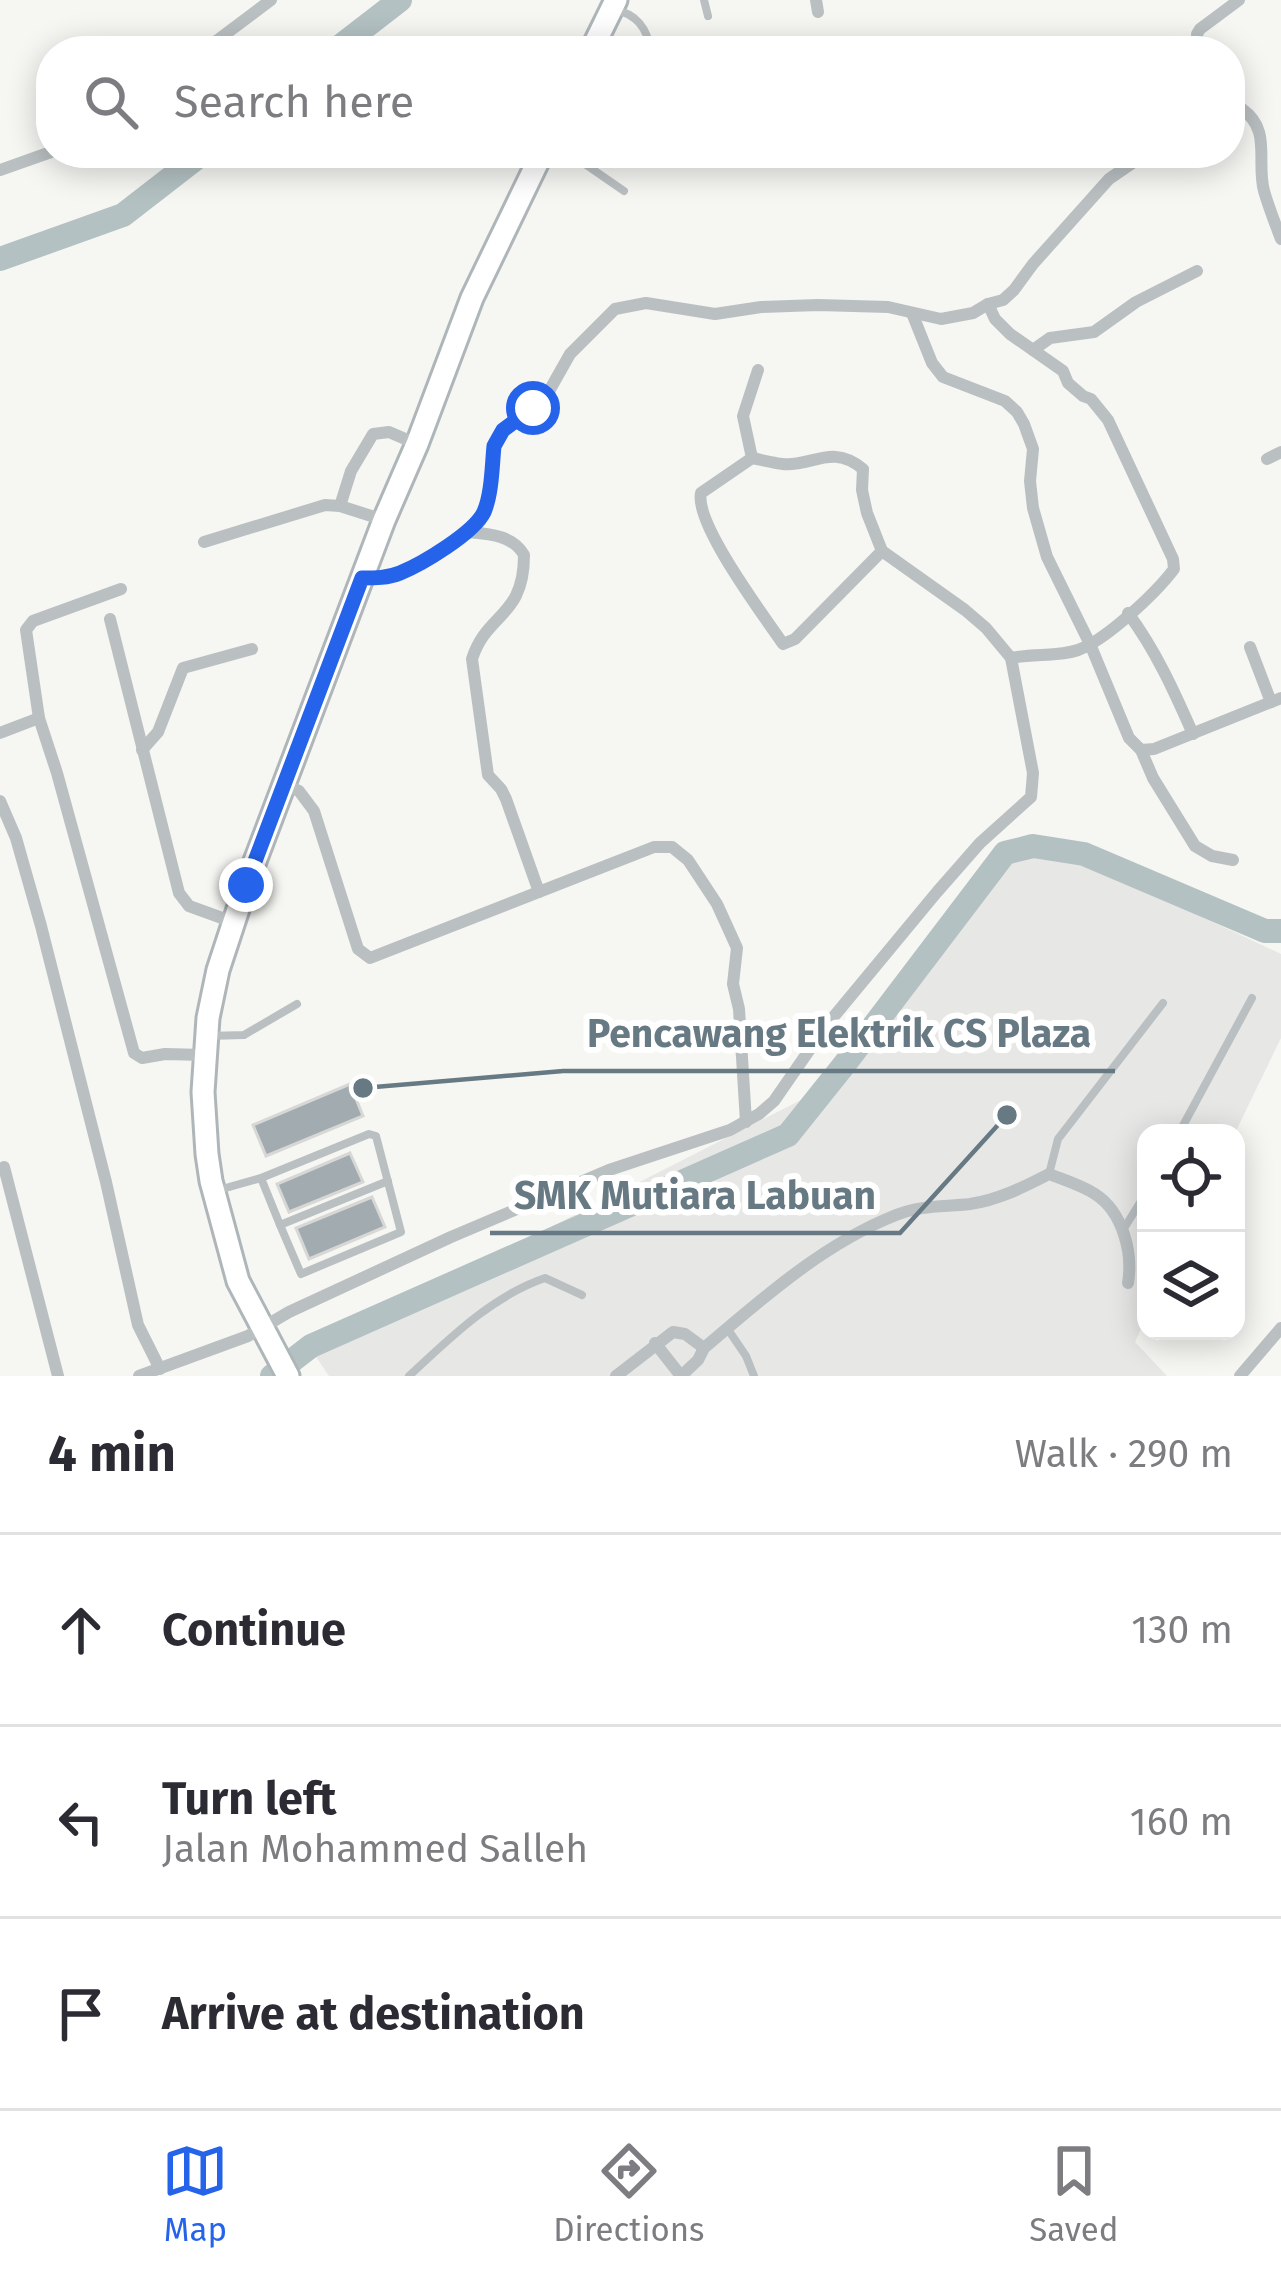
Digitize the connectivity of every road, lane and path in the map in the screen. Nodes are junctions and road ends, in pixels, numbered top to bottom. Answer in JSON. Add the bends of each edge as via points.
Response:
{"nodes":[{"id":1,"x":271,"y":0,"type":"edge"},
{"id":2,"x":704,"y":0,"type":"edge"},
{"id":3,"x":1239,"y":0,"type":"edge"},
{"id":4,"x":614,"y":4,"type":"edge"},
{"id":5,"x":708,"y":16,"type":"dead end"},
{"id":6,"x":223,"y":36,"type":"edge"},
{"id":7,"x":598,"y":36,"type":"edge"},
{"id":8,"x":648,"y":36,"type":"edge"},
{"id":9,"x":1197,"y":36,"type":"edge"},
{"id":10,"x":1245,"y":112,"type":"edge"},
{"id":11,"x":36,"y":157,"type":"edge"},
{"id":12,"x":535,"y":168,"type":"edge"},
{"id":13,"x":591,"y":168,"type":"edge"},
{"id":14,"x":1125,"y":168,"type":"edge"},
{"id":15,"x":0,"y":170,"type":"edge"},
{"id":16,"x":624,"y":191,"type":"dead end"},
{"id":17,"x":1281,"y":239,"type":"edge"},
{"id":18,"x":1197,"y":271,"type":"dead end"},
{"id":19,"x":988,"y":304,"type":"junction"},
{"id":20,"x":912,"y":313,"type":"junction"},
{"id":21,"x":1033,"y":350,"type":"junction"},
{"id":22,"x":758,"y":370,"type":"dead end"},
{"id":23,"x":416,"y":444,"type":"junction"},
{"id":24,"x":1281,"y":452,"type":"edge"},
{"id":25,"x":752,"y":458,"type":"junction"},
{"id":26,"x":1267,"y":459,"type":"dead end"},
{"id":27,"x":340,"y":506,"type":"junction"},
{"id":28,"x":384,"y":520,"type":"junction"},
{"id":29,"x":466,"y":532,"type":"junction"},
{"id":30,"x":204,"y":542,"type":"dead end"},
{"id":31,"x":882,"y":550,"type":"junction"},
{"id":32,"x":362,"y":578,"type":"junction"},
{"id":33,"x":121,"y":589,"type":"dead end"},
{"id":34,"x":1128,"y":614,"type":"junction"},
{"id":35,"x":110,"y":619,"type":"dead end"},
{"id":36,"x":1090,"y":644,"type":"junction"},
{"id":37,"x":1250,"y":647,"type":"dead end"},
{"id":38,"x":252,"y":649,"type":"dead end"},
{"id":39,"x":1011,"y":658,"type":"junction"},
{"id":40,"x":1276,"y":700,"type":"edge"},
{"id":41,"x":39,"y":718,"type":"junction"},
{"id":42,"x":0,"y":733,"type":"edge"},
{"id":43,"x":1193,"y":734,"type":"junction"},
{"id":44,"x":142,"y":750,"type":"junction"},
{"id":45,"x":1141,"y":750,"type":"junction"},
{"id":46,"x":283,"y":784,"type":"junction"},
{"id":47,"x":0,"y":801,"type":"edge"},
{"id":48,"x":1233,"y":860,"type":"dead end"},
{"id":49,"x":539,"y":892,"type":"junction"},
{"id":50,"x":233,"y":922,"type":"junction"},
{"id":51,"x":1252,"y":998,"type":"dead end"},
{"id":52,"x":297,"y":1004,"type":"dead end"},
{"id":53,"x":1162,"y":1004,"type":"dead end"},
{"id":54,"x":206,"y":1045,"type":"junction"},
{"id":55,"x":746,"y":1122,"type":"junction"},
{"id":56,"x":1184,"y":1124,"type":"edge"},
{"id":57,"x":4,"y":1167,"type":"dead end"},
{"id":58,"x":1049,"y":1174,"type":"junction"},
{"id":59,"x":261,"y":1178,"type":"junction"},
{"id":60,"x":388,"y":1181,"type":"junction"},
{"id":61,"x":214,"y":1192,"type":"junction"},
{"id":62,"x":1137,"y":1208,"type":"edge"},
{"id":63,"x":280,"y":1225,"type":"junction"},
{"id":64,"x":1122,"y":1232,"type":"junction"},
{"id":65,"x":1128,"y":1283,"type":"dead end"},
{"id":66,"x":582,"y":1294,"type":"dead end"},
{"id":67,"x":727,"y":1328,"type":"junction"},
{"id":68,"x":1281,"y":1328,"type":"edge"},
{"id":69,"x":268,"y":1339,"type":"junction"},
{"id":70,"x":655,"y":1343,"type":"junction"},
{"id":71,"x":704,"y":1348,"type":"junction"},
{"id":72,"x":160,"y":1369,"type":"junction"},
{"id":73,"x":287,"y":1375,"type":"edge"},
{"id":74,"x":58,"y":1376,"type":"edge"},
{"id":75,"x":139,"y":1376,"type":"edge"},
{"id":76,"x":409,"y":1376,"type":"edge"},
{"id":77,"x":616,"y":1376,"type":"edge"},
{"id":78,"x":681,"y":1376,"type":"edge"},
{"id":79,"x":754,"y":1376,"type":"edge"},
{"id":80,"x":1240,"y":1376,"type":"edge"}],
"edges":[{"from":1,"to":6,"type":"street"},
{"from":2,"to":5,"type":"lane"},
{"from":3,"to":9,"type":"street"},
{"from":4,"to":7,"type":"main road"},
{"from":4,"to":8,"type":"lane"},
{"from":10,"to":17,"type":"street","via":[[1257,124],[1259,164]]},
{"from":11,"to":15,"type":"street"},
{"from":12,"to":23,"type":"main road","via":[[472,298]]},
{"from":13,"to":16,"type":"lane"},
{"from":14,"to":19,"type":"street","via":[[1014,290]]},
{"from":18,"to":21,"type":"street","via":[[1094,332],[1050,338]]},
{"from":19,"to":20,"type":"street","via":[[941,319]]},
{"from":19,"to":21,"type":"street","via":[[994,319]]},
{"from":20,"to":29,"type":"street","via":[[818,305],[715,314],[615,308],[570,354],[548,393],[498,436],[485,510]]},
{"from":20,"to":36,"type":"street","via":[[944,377],[1005,401],[1024,424],[1046,557]]},
{"from":21,"to":34,"type":"street","via":[[1108,420],[1173,559],[1168,577]]},
{"from":22,"to":25,"type":"street","via":[[743,416]]},
{"from":23,"to":27,"type":"street","via":[[383,430],[373,434]]},
{"from":23,"to":28,"type":"main road"},
{"from":24,"to":26,"type":"street"},
{"from":25,"to":31,"type":"street","via":[[857,464]]},
{"from":25,"to":31,"type":"street","via":[[701,493],[699,504],[783,644]]},
{"from":27,"to":28,"type":"street"},
{"from":27,"to":30,"type":"street"},
{"from":28,"to":32,"type":"main road"},
{"from":29,"to":32,"type":"street","via":[[399,573]]},
{"from":29,"to":49,"type":"street","via":[[511,540],[524,555],[517,598],[472,659],[488,775],[506,799]]},
{"from":31,"to":39,"type":"street","via":[[975,619]]},
{"from":32,"to":46,"type":"main road"},
{"from":33,"to":41,"type":"street","via":[[26,630]]},
{"from":34,"to":36,"type":"street"},
{"from":34,"to":43,"type":"street"},
{"from":35,"to":44,"type":"street"},
{"from":36,"to":39,"type":"street"},
{"from":36,"to":45,"type":"street"},
{"from":37,"to":40,"type":"street"},
{"from":38,"to":44,"type":"street","via":[[181,670],[158,732]]},
{"from":39,"to":55,"type":"street","via":[[1034,773],[1031,797],[937,892],[773,1101]]},
{"from":40,"to":43,"type":"street"},
{"from":41,"to":42,"type":"street"},
{"from":41,"to":54,"type":"street","via":[[134,1053]]},
{"from":43,"to":45,"type":"street"},
{"from":44,"to":50,"type":"street","via":[[179,892],[189,906]]},
{"from":45,"to":48,"type":"street","via":[[1195,846]]},
{"from":46,"to":49,"type":"street","via":[[314,811],[358,949],[370,958]]},
{"from":46,"to":50,"type":"main road"},
{"from":47,"to":72,"type":"street","via":[[46,944],[138,1325]]},
{"from":49,"to":55,"type":"street","via":[[653,847],[688,860],[737,947]]},
{"from":50,"to":54,"type":"main road"},
{"from":51,"to":56,"type":"lane"},
{"from":52,"to":54,"type":"lane","via":[[244,1035]]},
{"from":53,"to":58,"type":"lane","via":[[1058,1139]]},
{"from":54,"to":61,"type":"main road"},
{"from":55,"to":69,"type":"street","via":[[451,1237],[289,1312]]},
{"from":57,"to":74,"type":"street"},
{"from":58,"to":64,"type":"street","via":[[1099,1196]]},
{"from":58,"to":67,"type":"street","via":[[973,1204],[927,1206],[862,1231]]},
{"from":59,"to":60,"type":"lane","via":[[369,1134]]},
{"from":59,"to":61,"type":"lane"},
{"from":59,"to":63,"type":"lane"},
{"from":60,"to":63,"type":"lane"},
{"from":60,"to":63,"type":"lane","via":[[401,1232],[301,1274]]},
{"from":61,"to":69,"type":"main road","via":[[238,1281]]},
{"from":62,"to":64,"type":"lane"},
{"from":64,"to":65,"type":"street"},
{"from":66,"to":76,"type":"lane","via":[[545,1278],[523,1286]]},
{"from":67,"to":71,"type":"street"},
{"from":67,"to":79,"type":"lane"},
{"from":68,"to":80,"type":"street"},
{"from":69,"to":72,"type":"street"},
{"from":69,"to":73,"type":"main road"},
{"from":70,"to":71,"type":"street","via":[[677,1331]]},
{"from":70,"to":77,"type":"street"},
{"from":70,"to":78,"type":"street"},
{"from":71,"to":78,"type":"street"},
{"from":72,"to":75,"type":"street"}]}
